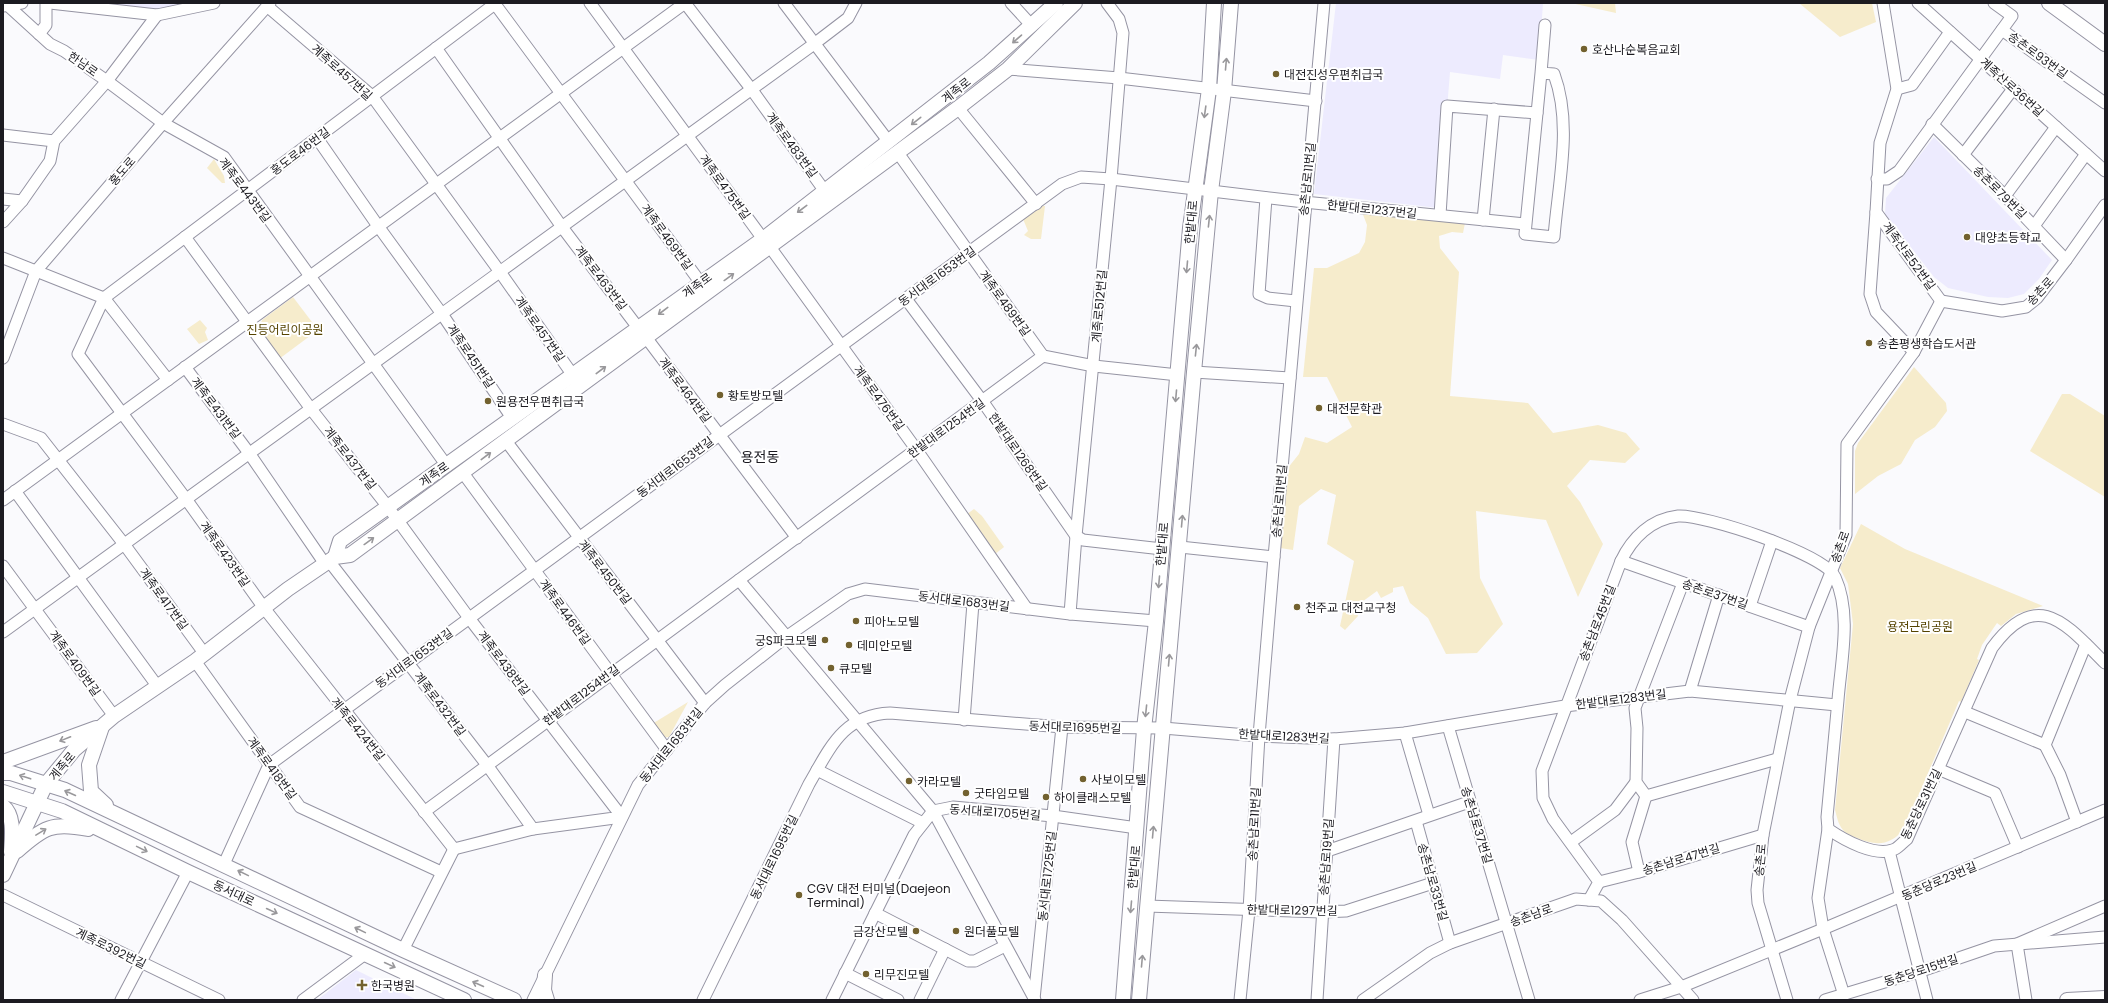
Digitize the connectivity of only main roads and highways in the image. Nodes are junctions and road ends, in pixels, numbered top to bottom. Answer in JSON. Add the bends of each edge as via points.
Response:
{"nodes":[{"id":1,"x":1056,"y":3,"type":"edge"},
{"id":2,"x":1075,"y":3,"type":"edge"},
{"id":3,"x":1214,"y":3,"type":"edge"},
{"id":4,"x":1231,"y":3,"type":"edge"},
{"id":5,"x":2048,"y":3,"type":"edge"},
{"id":6,"x":2105,"y":44,"type":"edge"},
{"id":7,"x":828,"y":196,"type":"junction"},
{"id":8,"x":576,"y":380,"type":"junction"},
{"id":9,"x":330,"y":561,"type":"junction"},
{"id":10,"x":102,"y":726,"type":"junction"},
{"id":11,"x":3,"y":762,"type":"edge"},
{"id":12,"x":3,"y":773,"type":"edge"},
{"id":13,"x":46,"y":784,"type":"junction"},
{"id":14,"x":3,"y":792,"type":"edge"},
{"id":15,"x":38,"y":802,"type":"junction"},
{"id":16,"x":3,"y":806,"type":"edge"},
{"id":17,"x":117,"y":815,"type":"junction"},
{"id":18,"x":106,"y":832,"type":"junction"},
{"id":19,"x":11,"y":856,"type":"junction"},
{"id":20,"x":3,"y":875,"type":"edge"},
{"id":21,"x":545,"y":975,"type":"road end"},
{"id":22,"x":2105,"y":998,"type":"edge"},
{"id":23,"x":464,"y":1000,"type":"edge"},
{"id":24,"x":514,"y":1000,"type":"edge"},
{"id":25,"x":547,"y":1000,"type":"edge"},
{"id":26,"x":1123,"y":1000,"type":"edge"},
{"id":27,"x":1139,"y":1000,"type":"edge"},
{"id":28,"x":2067,"y":1000,"type":"edge"}],
"edges":[{"from":1,"to":7,"type":"main road","name":"계족로","one_way":true,"via":[[989,63],[889,142]]},
{"from":2,"to":7,"type":"main road","name":"계족로","via":[[1008,69],[898,153]]},
{"from":3,"to":26,"type":"main road","name":"한밭대로","one_way":true,"via":[[1208,89],[1194,189],[1144,729]]},
{"from":27,"to":4,"type":"main road","name":"한밭대로","one_way":true,"via":[[1194,372]]},
{"from":5,"to":6,"type":"main road"},
{"from":7,"to":8,"type":"main road","name":"계족로"},
{"from":9,"to":8,"type":"main road","name":"계족로","one_way":true,"via":[[350,555],[463,473],[506,441]]},
{"from":8,"to":9,"type":"main road","name":"계족로","via":[[512,418],[340,541]]},
{"from":9,"to":10,"type":"main road","name":"계족로"},
{"from":10,"to":11,"type":"main road","one_way":true},
{"from":10,"to":13,"type":"main road","name":"계족로","via":[[74,750]]},
{"from":10,"to":17,"type":"main road","via":[[89,765],[91,791]]},
{"from":13,"to":12,"type":"main road","name":"동서대로","one_way":true},
{"from":13,"to":15,"type":"main road","name":"계족로"},
{"from":17,"to":13,"type":"main road","name":"동서대로","one_way":true,"via":[[65,790]]},
{"from":14,"to":15,"type":"main road","name":"동서대로"},
{"from":15,"to":18,"type":"main road","name":"동서대로"},
{"from":15,"to":19,"type":"main road","name":"계족로"},
{"from":16,"to":19,"type":"main road","via":[[7,809],[12,825]]},
{"from":24,"to":17,"type":"main road","name":"동서대로","one_way":true},
{"from":19,"to":18,"type":"main road","one_way":true,"via":[[44,829],[67,825]]},
{"from":18,"to":23,"type":"main road","name":"동서대로","one_way":true},
{"from":19,"to":20,"type":"main road","name":"계족로"},
{"from":21,"to":25,"type":"main road","via":[[544,990]]},
{"from":22,"to":28,"type":"main road"}]}
